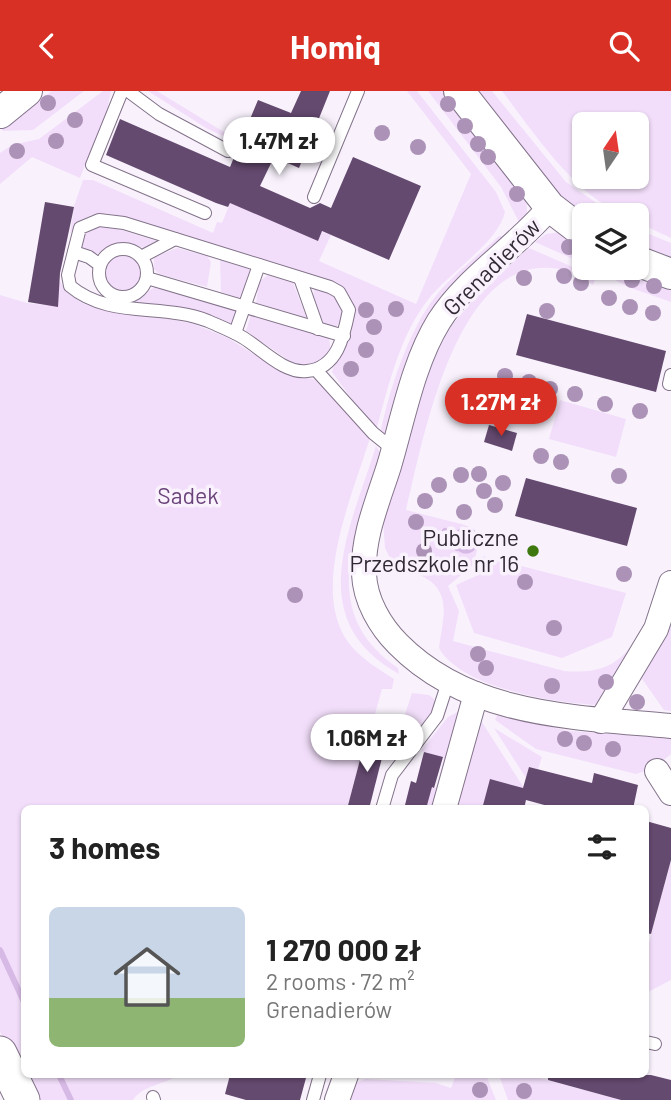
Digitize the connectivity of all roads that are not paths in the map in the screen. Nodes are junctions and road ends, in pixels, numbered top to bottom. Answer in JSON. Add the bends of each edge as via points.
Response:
{"nodes":[{"id":1,"x":27,"y":91,"type":"edge"},
{"id":2,"x":122,"y":91,"type":"edge"},
{"id":3,"x":128,"y":91,"type":"edge"},
{"id":4,"x":358,"y":91,"type":"edge"},
{"id":5,"x":459,"y":91,"type":"edge"},
{"id":6,"x":0,"y":113,"type":"edge"},
{"id":7,"x":228,"y":151,"type":"dead end"},
{"id":8,"x":314,"y":197,"type":"dead end"},
{"id":9,"x":550,"y":207,"type":"junction"},
{"id":10,"x":205,"y":213,"type":"dead end"},
{"id":11,"x":572,"y":224,"type":"edge"},
{"id":12,"x":175,"y":239,"type":"junction"},
{"id":13,"x":74,"y":252,"type":"junction"},
{"id":14,"x":141,"y":257,"type":"junction"},
{"id":15,"x":100,"y":265,"type":"junction"},
{"id":16,"x":260,"y":265,"type":"junction"},
{"id":17,"x":649,"y":266,"type":"edge"},
{"id":18,"x":671,"y":274,"type":"edge"},
{"id":19,"x":147,"y":278,"type":"junction"},
{"id":20,"x":300,"y":278,"type":"junction"},
{"id":21,"x":246,"y":306,"type":"junction"},
{"id":22,"x":318,"y":329,"type":"junction"},
{"id":23,"x":234,"y":333,"type":"junction"},
{"id":24,"x":344,"y":336,"type":"junction"},
{"id":25,"x":316,"y":370,"type":"junction"},
{"id":26,"x":394,"y":450,"type":"junction"},
{"id":27,"x":671,"y":583,"type":"edge"},
{"id":28,"x":448,"y":682,"type":"junction"},
{"id":29,"x":476,"y":695,"type":"junction"},
{"id":30,"x":601,"y":721,"type":"junction"},
{"id":31,"x":671,"y":726,"type":"edge"},
{"id":32,"x":657,"y":771,"type":"dead end"},
{"id":33,"x":671,"y":793,"type":"edge"},
{"id":34,"x":383,"y":805,"type":"edge"},
{"id":35,"x":445,"y":805,"type":"edge"},
{"id":36,"x":0,"y":1053,"type":"edge"},
{"id":37,"x":319,"y":1078,"type":"edge"},
{"id":38,"x":345,"y":1078,"type":"edge"},
{"id":39,"x":23,"y":1100,"type":"edge"},
{"id":40,"x":313,"y":1100,"type":"edge"},
{"id":41,"x":337,"y":1100,"type":"edge"}],
"edges":[{"from":1,"to":6,"type":"street"},
{"from":2,"to":10,"type":"lane","via":[[92,165]]},
{"from":3,"to":7,"type":"lane","via":[[159,114]]},
{"from":4,"to":8,"type":"lane"},
{"from":5,"to":9,"type":"street"},
{"from":9,"to":11,"type":"street"},
{"from":9,"to":26,"type":"street","name":"Grenadierów","via":[[440,319],[413,385]]},
{"from":12,"to":13,"type":"lane","via":[[99,220],[80,228]]},
{"from":12,"to":14,"type":"lane"},
{"from":12,"to":16,"type":"lane"},
{"from":13,"to":15,"type":"lane"},
{"from":13,"to":23,"type":"lane","via":[[70,286],[88,299],[174,312]]},
{"from":14,"to":15,"type":"lane","via":[[133,251],[115,250]]},
{"from":14,"to":19,"type":"lane"},
{"from":15,"to":19,"type":"lane","via":[[99,280],[118,297],[139,292]]},
{"from":16,"to":20,"type":"lane"},
{"from":16,"to":21,"type":"lane"},
{"from":17,"to":18,"type":"street"},
{"from":19,"to":21,"type":"lane"},
{"from":20,"to":22,"type":"lane"},
{"from":20,"to":24,"type":"lane","via":[[330,287],[346,300],[349,310]]},
{"from":21,"to":22,"type":"lane"},
{"from":21,"to":23,"type":"lane"},
{"from":22,"to":24,"type":"lane"},
{"from":23,"to":25,"type":"lane","via":[[291,369]]},
{"from":24,"to":25,"type":"lane","via":[[333,356]]},
{"from":25,"to":26,"type":"lane"},
{"from":26,"to":28,"type":"street","name":"Grenadierów","via":[[367,538],[363,577],[377,617],[392,638]]},
{"from":27,"to":30,"type":"street","via":[[656,629]]},
{"from":28,"to":29,"type":"street","name":"Grenadierów"},
{"from":28,"to":34,"type":"lane","via":[[438,716],[391,775]]},
{"from":29,"to":30,"type":"street","name":"Grenadierów","via":[[541,714]]},
{"from":29,"to":35,"type":"street"},
{"from":30,"to":31,"type":"street","name":"Grenadierów"},
{"from":32,"to":33,"type":"street"},
{"from":36,"to":39,"type":"main road"},
{"from":37,"to":40,"type":"lane"},
{"from":38,"to":41,"type":"street"}]}
